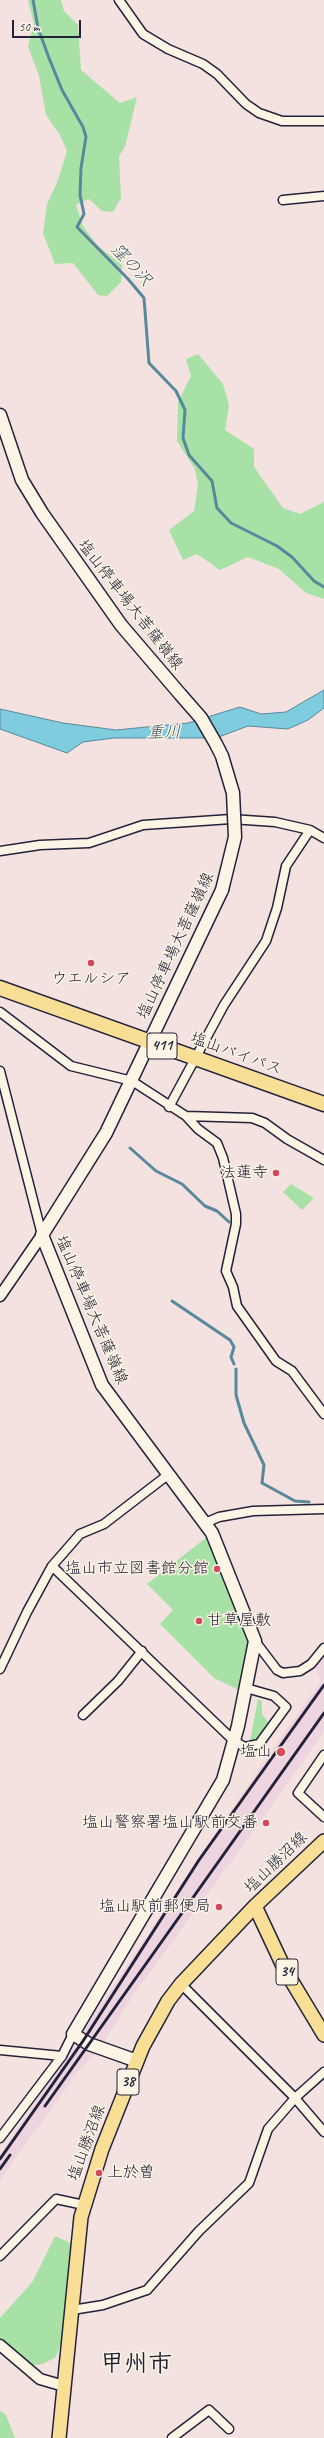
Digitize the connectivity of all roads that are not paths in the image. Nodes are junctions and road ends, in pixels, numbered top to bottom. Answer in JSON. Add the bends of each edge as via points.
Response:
{"nodes":[{"id":1,"x":119,"y":0,"type":"edge"},
{"id":2,"x":324,"y":121,"type":"edge"},
{"id":3,"x":324,"y":196,"type":"edge"},
{"id":4,"x":283,"y":200,"type":"dead end"},
{"id":5,"x":0,"y":415,"type":"edge"},
{"id":6,"x":310,"y":830,"type":"junction"},
{"id":7,"x":324,"y":838,"type":"edge"},
{"id":8,"x":0,"y":851,"type":"edge"},
{"id":9,"x":0,"y":988,"type":"edge"},
{"id":10,"x":0,"y":1012,"type":"edge"},
{"id":11,"x":150,"y":1042,"type":"junction"},
{"id":12,"x":195,"y":1058,"type":"junction"},
{"id":13,"x":0,"y":1071,"type":"edge"},
{"id":14,"x":132,"y":1082,"type":"junction"},
{"id":15,"x":324,"y":1104,"type":"edge"},
{"id":16,"x":169,"y":1107,"type":"junction"},
{"id":17,"x":186,"y":1116,"type":"junction"},
{"id":18,"x":324,"y":1160,"type":"edge"},
{"id":19,"x":42,"y":1235,"type":"junction"},
{"id":20,"x":0,"y":1296,"type":"edge"},
{"id":21,"x":324,"y":1414,"type":"edge"},
{"id":22,"x":169,"y":1474,"type":"junction"},
{"id":23,"x":324,"y":1509,"type":"edge"},
{"id":24,"x":205,"y":1523,"type":"junction"},
{"id":25,"x":52,"y":1566,"type":"junction"},
{"id":26,"x":255,"y":1641,"type":"junction"},
{"id":27,"x":324,"y":1648,"type":"edge"},
{"id":28,"x":142,"y":1651,"type":"junction"},
{"id":29,"x":0,"y":1669,"type":"edge"},
{"id":30,"x":246,"y":1688,"type":"junction"},
{"id":31,"x":83,"y":1715,"type":"dead end"},
{"id":32,"x":234,"y":1741,"type":"junction"},
{"id":33,"x":324,"y":1755,"type":"edge"},
{"id":34,"x":324,"y":1817,"type":"edge"},
{"id":35,"x":324,"y":1841,"type":"edge"},
{"id":36,"x":255,"y":1906,"type":"junction"},
{"id":37,"x":181,"y":1984,"type":"junction"},
{"id":38,"x":323,"y":2030,"type":"edge"},
{"id":39,"x":73,"y":2034,"type":"junction"},
{"id":40,"x":0,"y":2050,"type":"edge"},
{"id":41,"x":62,"y":2056,"type":"junction"},
{"id":42,"x":136,"y":2061,"type":"junction"},
{"id":43,"x":324,"y":2072,"type":"edge"},
{"id":44,"x":295,"y":2098,"type":"junction"},
{"id":45,"x":324,"y":2132,"type":"edge"},
{"id":46,"x":0,"y":2138,"type":"edge"},
{"id":47,"x":84,"y":2205,"type":"junction"},
{"id":48,"x":0,"y":2256,"type":"edge"},
{"id":49,"x":72,"y":2310,"type":"junction"},
{"id":50,"x":0,"y":2346,"type":"edge"},
{"id":51,"x":64,"y":2386,"type":"junction"},
{"id":52,"x":229,"y":2429,"type":"dead end"},
{"id":53,"x":59,"y":2438,"type":"edge"},
{"id":54,"x":172,"y":2438,"type":"edge"}],
"edges":[{"from":1,"to":2,"type":"street","via":[[143,34],[168,49],[203,64],[258,113],[282,120]]},
{"from":3,"to":4,"type":"street"},
{"from":5,"to":11,"type":"main road","name":"塩山停車場大菩薩嶺線","bridge":true,"via":[[22,480],[42,513],[117,619],[201,718],[222,756],[233,794],[235,837],[222,890]]},
{"from":6,"to":7,"type":"street"},
{"from":6,"to":8,"type":"street","via":[[275,822],[231,819],[143,825],[89,843],[40,845]]},
{"from":6,"to":12,"type":"street","via":[[286,866],[277,908],[266,941],[224,1005]]},
{"from":9,"to":11,"type":"highway","name":"塩山バイパス","number":"411"},
{"from":10,"to":14,"type":"street","via":[[71,1066]]},
{"from":11,"to":12,"type":"highway","name":"塩山バイパス","number":"411"},
{"from":11,"to":14,"type":"main road","name":"塩山停車場大菩薩嶺線"},
{"from":12,"to":15,"type":"highway","name":"塩山バイパス","number":"411"},
{"from":12,"to":16,"type":"street"},
{"from":13,"to":19,"type":"street"},
{"from":14,"to":16,"type":"street"},
{"from":14,"to":19,"type":"main road","name":"塩山停車場大菩薩嶺線","via":[[106,1133]]},
{"from":16,"to":17,"type":"street"},
{"from":17,"to":18,"type":"street","via":[[252,1118],[265,1123]]},
{"from":17,"to":21,"type":"street","via":[[217,1143],[223,1158],[236,1214],[226,1271],[237,1306],[276,1361],[292,1371]]},
{"from":19,"to":20,"type":"street"},
{"from":19,"to":22,"type":"main road","name":"塩山停車場大菩薩嶺線","via":[[102,1385]]},
{"from":22,"to":24,"type":"main road","name":"塩山停車場大菩薩嶺線"},
{"from":22,"to":25,"type":"street","via":[[104,1524],[80,1534]]},
{"from":23,"to":24,"type":"street","via":[[253,1511],[219,1517]]},
{"from":24,"to":26,"type":"main road","name":"塩山停車場大菩薩嶺線","via":[[212,1533]]},
{"from":25,"to":28,"type":"street"},
{"from":25,"to":29,"type":"street"},
{"from":26,"to":27,"type":"street","via":[[277,1670],[283,1673],[300,1671],[312,1664]]},
{"from":26,"to":30,"type":"main road"},
{"from":28,"to":31,"type":"street","via":[[118,1681]]},
{"from":28,"to":32,"type":"street"},
{"from":30,"to":32,"type":"main road"},
{"from":30,"to":32,"type":"street","via":[[274,1696],[286,1707],[259,1744],[245,1747]]},
{"from":32,"to":39,"type":"main road","via":[[223,1780]]},
{"from":33,"to":34,"type":"street","via":[[298,1793]]},
{"from":35,"to":36,"type":"main road","name":"塩山勝沼線","number":"38"},
{"from":36,"to":37,"type":"main road","name":"塩山勝沼線","number":"38"},
{"from":36,"to":38,"type":"main road","number":"34","via":[[285,1970]]},
{"from":37,"to":42,"type":"main road","name":"塩山勝沼線","number":"38","via":[[151,2028]]},
{"from":37,"to":44,"type":"street"},
{"from":39,"to":41,"type":"street"},
{"from":39,"to":42,"type":"main road","via":[[99,2048]]},
{"from":40,"to":41,"type":"street"},
{"from":41,"to":46,"type":"street"},
{"from":42,"to":47,"type":"main road","name":"塩山勝沼線","number":"38","via":[[102,2149]]},
{"from":43,"to":44,"type":"street"},
{"from":44,"to":45,"type":"street"},
{"from":44,"to":49,"type":"street","via":[[268,2129],[249,2183],[199,2231],[147,2290],[103,2305]]},
{"from":47,"to":48,"type":"street","via":[[56,2198]]},
{"from":47,"to":49,"type":"main road","name":"塩山勝沼線","number":"38","via":[[77,2246]]},
{"from":49,"to":51,"type":"main road","name":"塩山勝沼線","number":"38"},
{"from":50,"to":51,"type":"street","via":[[40,2379]]},
{"from":51,"to":53,"type":"main road","number":"38"},
{"from":52,"to":54,"type":"street","via":[[209,2410]]}]}
